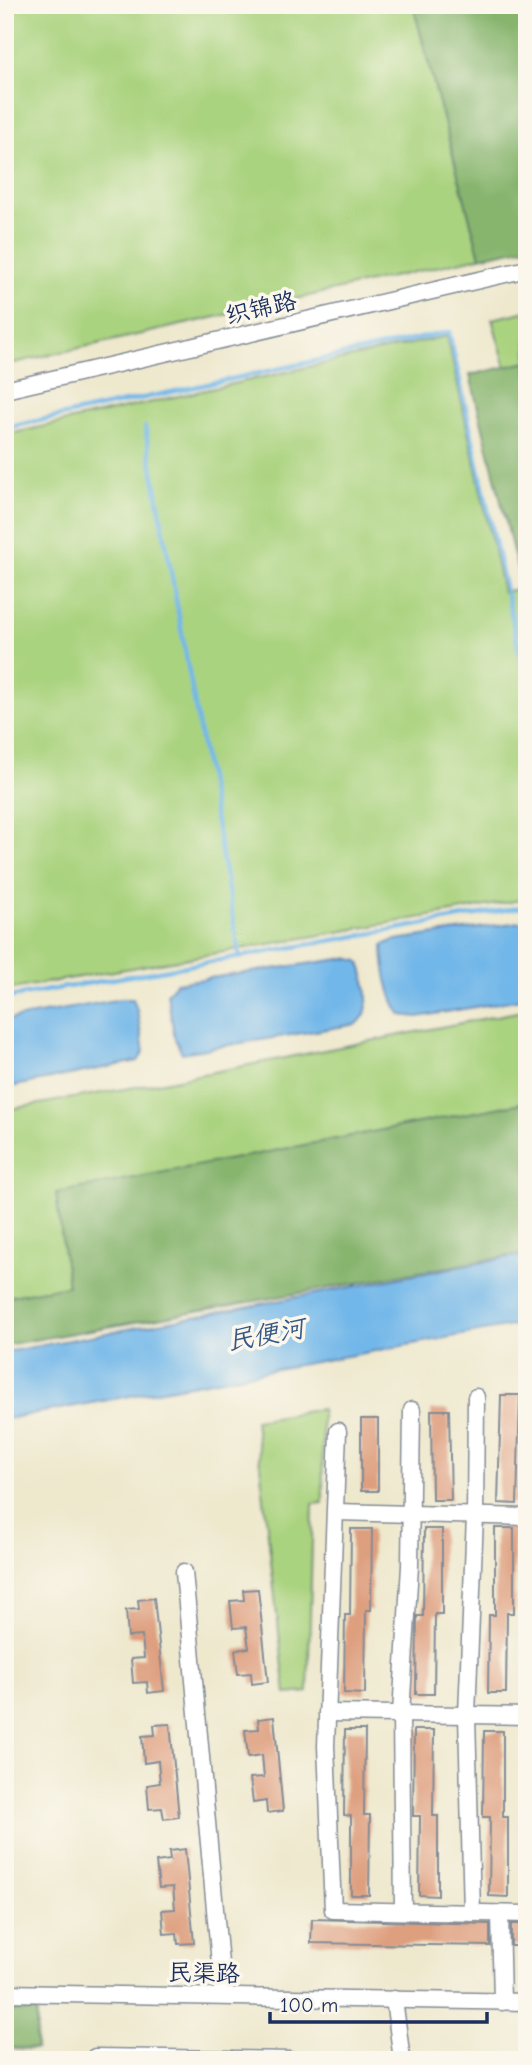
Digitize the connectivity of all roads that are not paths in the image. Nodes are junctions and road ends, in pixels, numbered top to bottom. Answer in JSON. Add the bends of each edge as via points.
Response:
{"nodes":[{"id":1,"x":527,"y":270,"type":"edge"},
{"id":2,"x":5,"y":390,"type":"edge"},
{"id":3,"x":476,"y":1397,"type":"dead end"},
{"id":4,"x":412,"y":1410,"type":"dead end"},
{"id":5,"x":338,"y":1431,"type":"dead end"},
{"id":6,"x":336,"y":1512,"type":"junction"},
{"id":7,"x":412,"y":1514,"type":"junction"},
{"id":8,"x":475,"y":1516,"type":"junction"},
{"id":9,"x":527,"y":1517,"type":"edge"},
{"id":10,"x":184,"y":1572,"type":"dead end"},
{"id":11,"x":327,"y":1713,"type":"junction"},
{"id":12,"x":401,"y":1714,"type":"junction"},
{"id":13,"x":467,"y":1715,"type":"junction"},
{"id":14,"x":527,"y":1716,"type":"edge"},
{"id":15,"x":403,"y":1911,"type":"junction"},
{"id":16,"x":472,"y":1913,"type":"junction"},
{"id":17,"x":500,"y":1914,"type":"junction"},
{"id":18,"x":527,"y":1914,"type":"edge"},
{"id":19,"x":5,"y":1993,"type":"edge"},
{"id":20,"x":223,"y":1996,"type":"junction"},
{"id":21,"x":394,"y":1999,"type":"junction"},
{"id":22,"x":502,"y":2002,"type":"junction"},
{"id":23,"x":527,"y":2002,"type":"edge"},
{"id":24,"x":96,"y":2060,"type":"edge"},
{"id":25,"x":289,"y":2060,"type":"edge"},
{"id":26,"x":402,"y":2060,"type":"edge"}],
"edges":[{"from":1,"to":2,"type":"street","name":"织锦路"},
{"from":3,"to":8,"type":"street"},
{"from":4,"to":7,"type":"street"},
{"from":5,"to":6,"type":"street"},
{"from":6,"to":7,"type":"street"},
{"from":6,"to":11,"type":"street"},
{"from":7,"to":8,"type":"street"},
{"from":7,"to":12,"type":"street"},
{"from":8,"to":9,"type":"street"},
{"from":8,"to":13,"type":"street"},
{"from":10,"to":20,"type":"street"},
{"from":11,"to":12,"type":"street"},
{"from":11,"to":15,"type":"street","via":[[332,1910]]},
{"from":12,"to":13,"type":"street"},
{"from":12,"to":15,"type":"street"},
{"from":13,"to":14,"type":"street"},
{"from":13,"to":16,"type":"street"},
{"from":15,"to":16,"type":"street"},
{"from":16,"to":17,"type":"street"},
{"from":17,"to":18,"type":"street"},
{"from":17,"to":22,"type":"street"},
{"from":19,"to":20,"type":"street","name":"民渠路"},
{"from":20,"to":21,"type":"street","name":"民渠路"},
{"from":21,"to":22,"type":"street","name":"民渠路"},
{"from":21,"to":26,"type":"street"},
{"from":22,"to":23,"type":"street","name":"民渠路"},
{"from":24,"to":25,"type":"street"}]}
